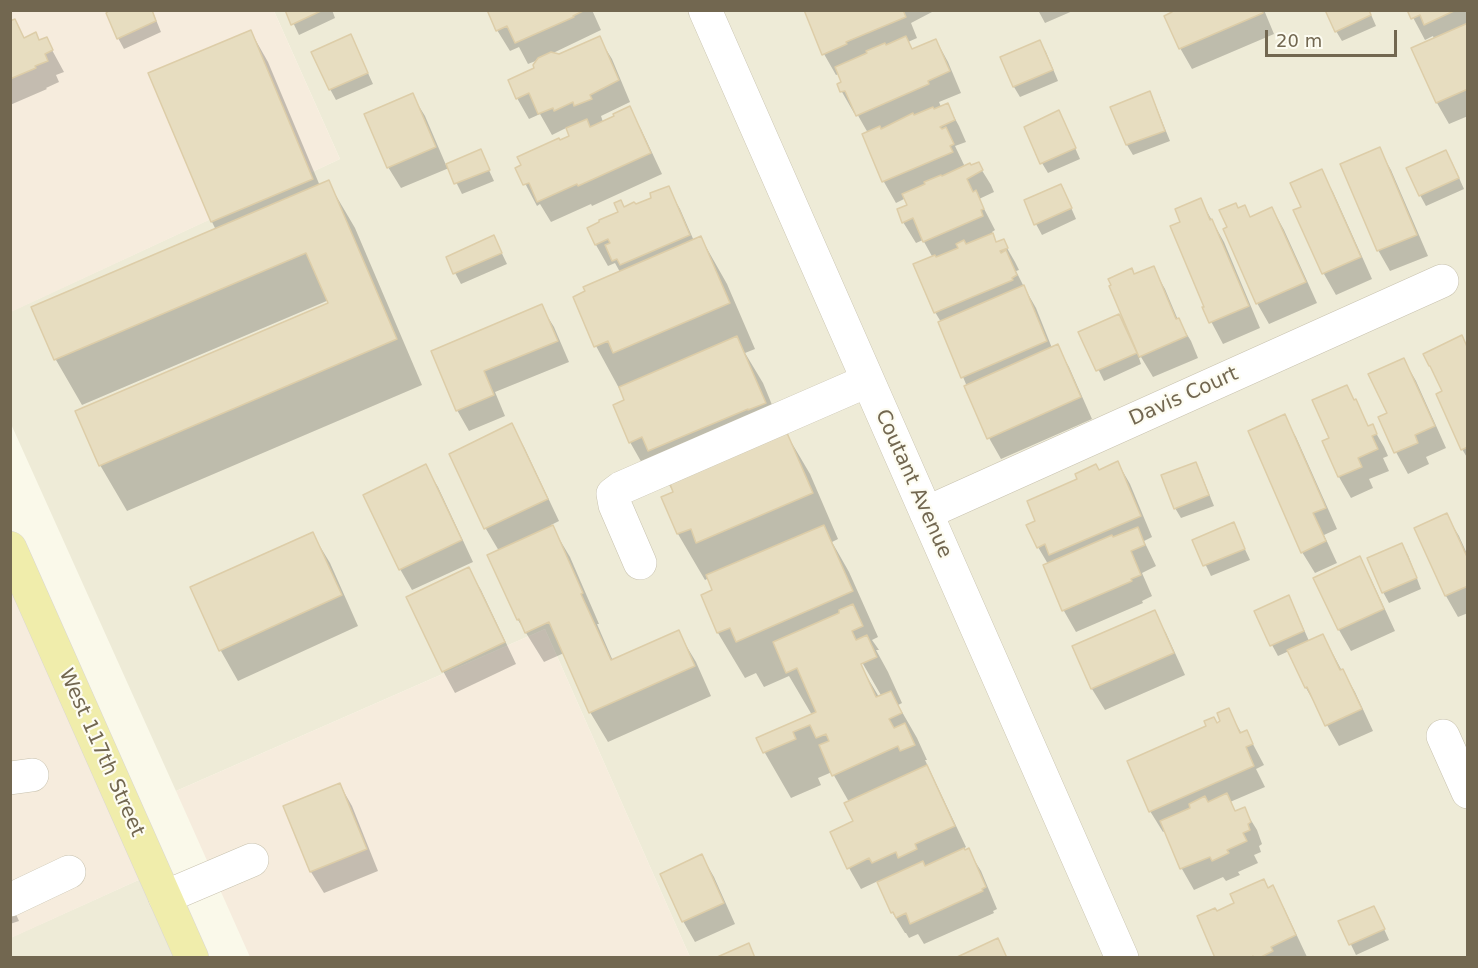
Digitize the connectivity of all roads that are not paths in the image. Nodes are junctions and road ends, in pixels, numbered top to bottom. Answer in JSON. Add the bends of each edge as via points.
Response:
{"nodes":[{"id":1,"x":705,"y":10,"type":"edge"},
{"id":2,"x":1442,"y":281,"type":"dead end"},
{"id":3,"x":867,"y":381,"type":"junction"},
{"id":4,"x":927,"y":513,"type":"junction"},
{"id":5,"x":10,"y":548,"type":"edge"},
{"id":6,"x":640,"y":563,"type":"dead end"},
{"id":7,"x":1443,"y":736,"type":"dead end"},
{"id":8,"x":1467,"y":792,"type":"edge"},
{"id":9,"x":252,"y":860,"type":"dead end"},
{"id":10,"x":69,"y":872,"type":"dead end"},
{"id":11,"x":165,"y":897,"type":"junction"},
{"id":12,"x":10,"y":900,"type":"edge"},
{"id":13,"x":192,"y":957,"type":"edge"},
{"id":14,"x":1122,"y":957,"type":"edge"}],
"edges":[{"from":1,"to":3,"type":"street","name":"Coutant Avenue"},
{"from":2,"to":4,"type":"street","name":"Davis Court"},
{"from":3,"to":4,"type":"street","name":"Coutant Avenue"},
{"from":3,"to":6,"type":"street","via":[[613,494]]},
{"from":4,"to":14,"type":"street","name":"Coutant Avenue"},
{"from":5,"to":11,"type":"main road","name":"West 117th Street"},
{"from":7,"to":8,"type":"street"},
{"from":9,"to":11,"type":"street"},
{"from":10,"to":12,"type":"street"},
{"from":11,"to":13,"type":"main road","name":"West 117th Street"}]}
